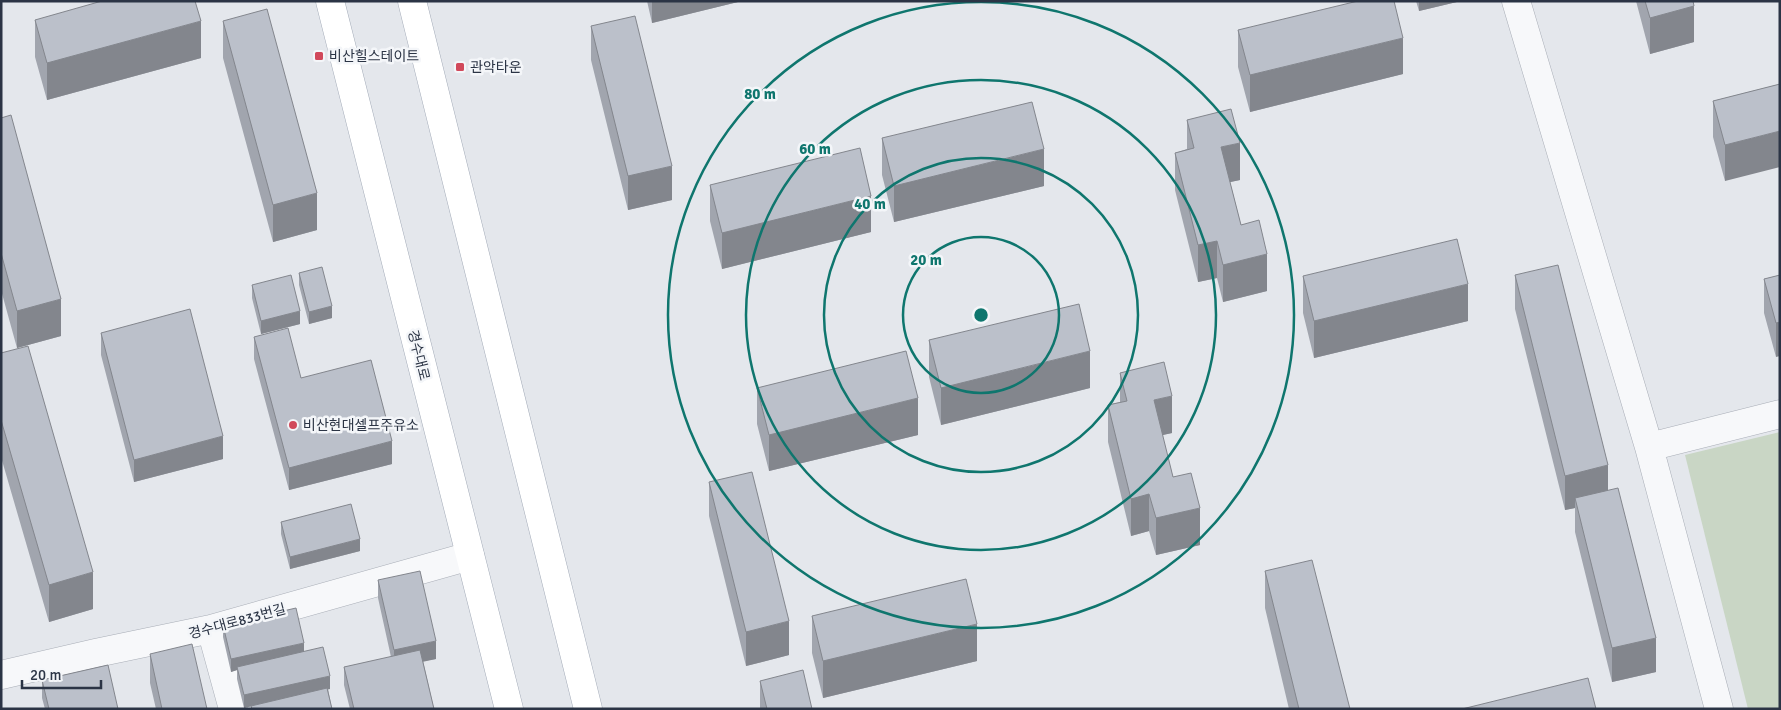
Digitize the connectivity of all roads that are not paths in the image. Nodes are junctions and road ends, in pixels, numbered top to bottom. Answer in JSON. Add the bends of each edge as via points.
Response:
{"nodes":[{"id":1,"x":330,"y":1,"type":"edge"},
{"id":2,"x":412,"y":1,"type":"edge"},
{"id":3,"x":1516,"y":1,"type":"edge"},
{"id":4,"x":1780,"y":414,"type":"edge"},
{"id":5,"x":1649,"y":447,"type":"junction"},
{"id":6,"x":470,"y":556,"type":"junction"},
{"id":7,"x":211,"y":629,"type":"junction"},
{"id":8,"x":1,"y":675,"type":"edge"},
{"id":9,"x":232,"y":709,"type":"edge"},
{"id":10,"x":509,"y":709,"type":"edge"},
{"id":11,"x":588,"y":709,"type":"edge"},
{"id":12,"x":1719,"y":709,"type":"edge"}],
"edges":[{"from":1,"to":6,"type":"main road","name":"경수대로"},
{"from":2,"to":11,"type":"main road"},
{"from":3,"to":5,"type":"street"},
{"from":4,"to":5,"type":"street"},
{"from":5,"to":12,"type":"street"},
{"from":6,"to":7,"type":"street","name":"경수대로833번길"},
{"from":6,"to":10,"type":"main road","name":"경수대로"},
{"from":7,"to":8,"type":"street","name":"경수대로833번길"},
{"from":7,"to":9,"type":"street"}]}
